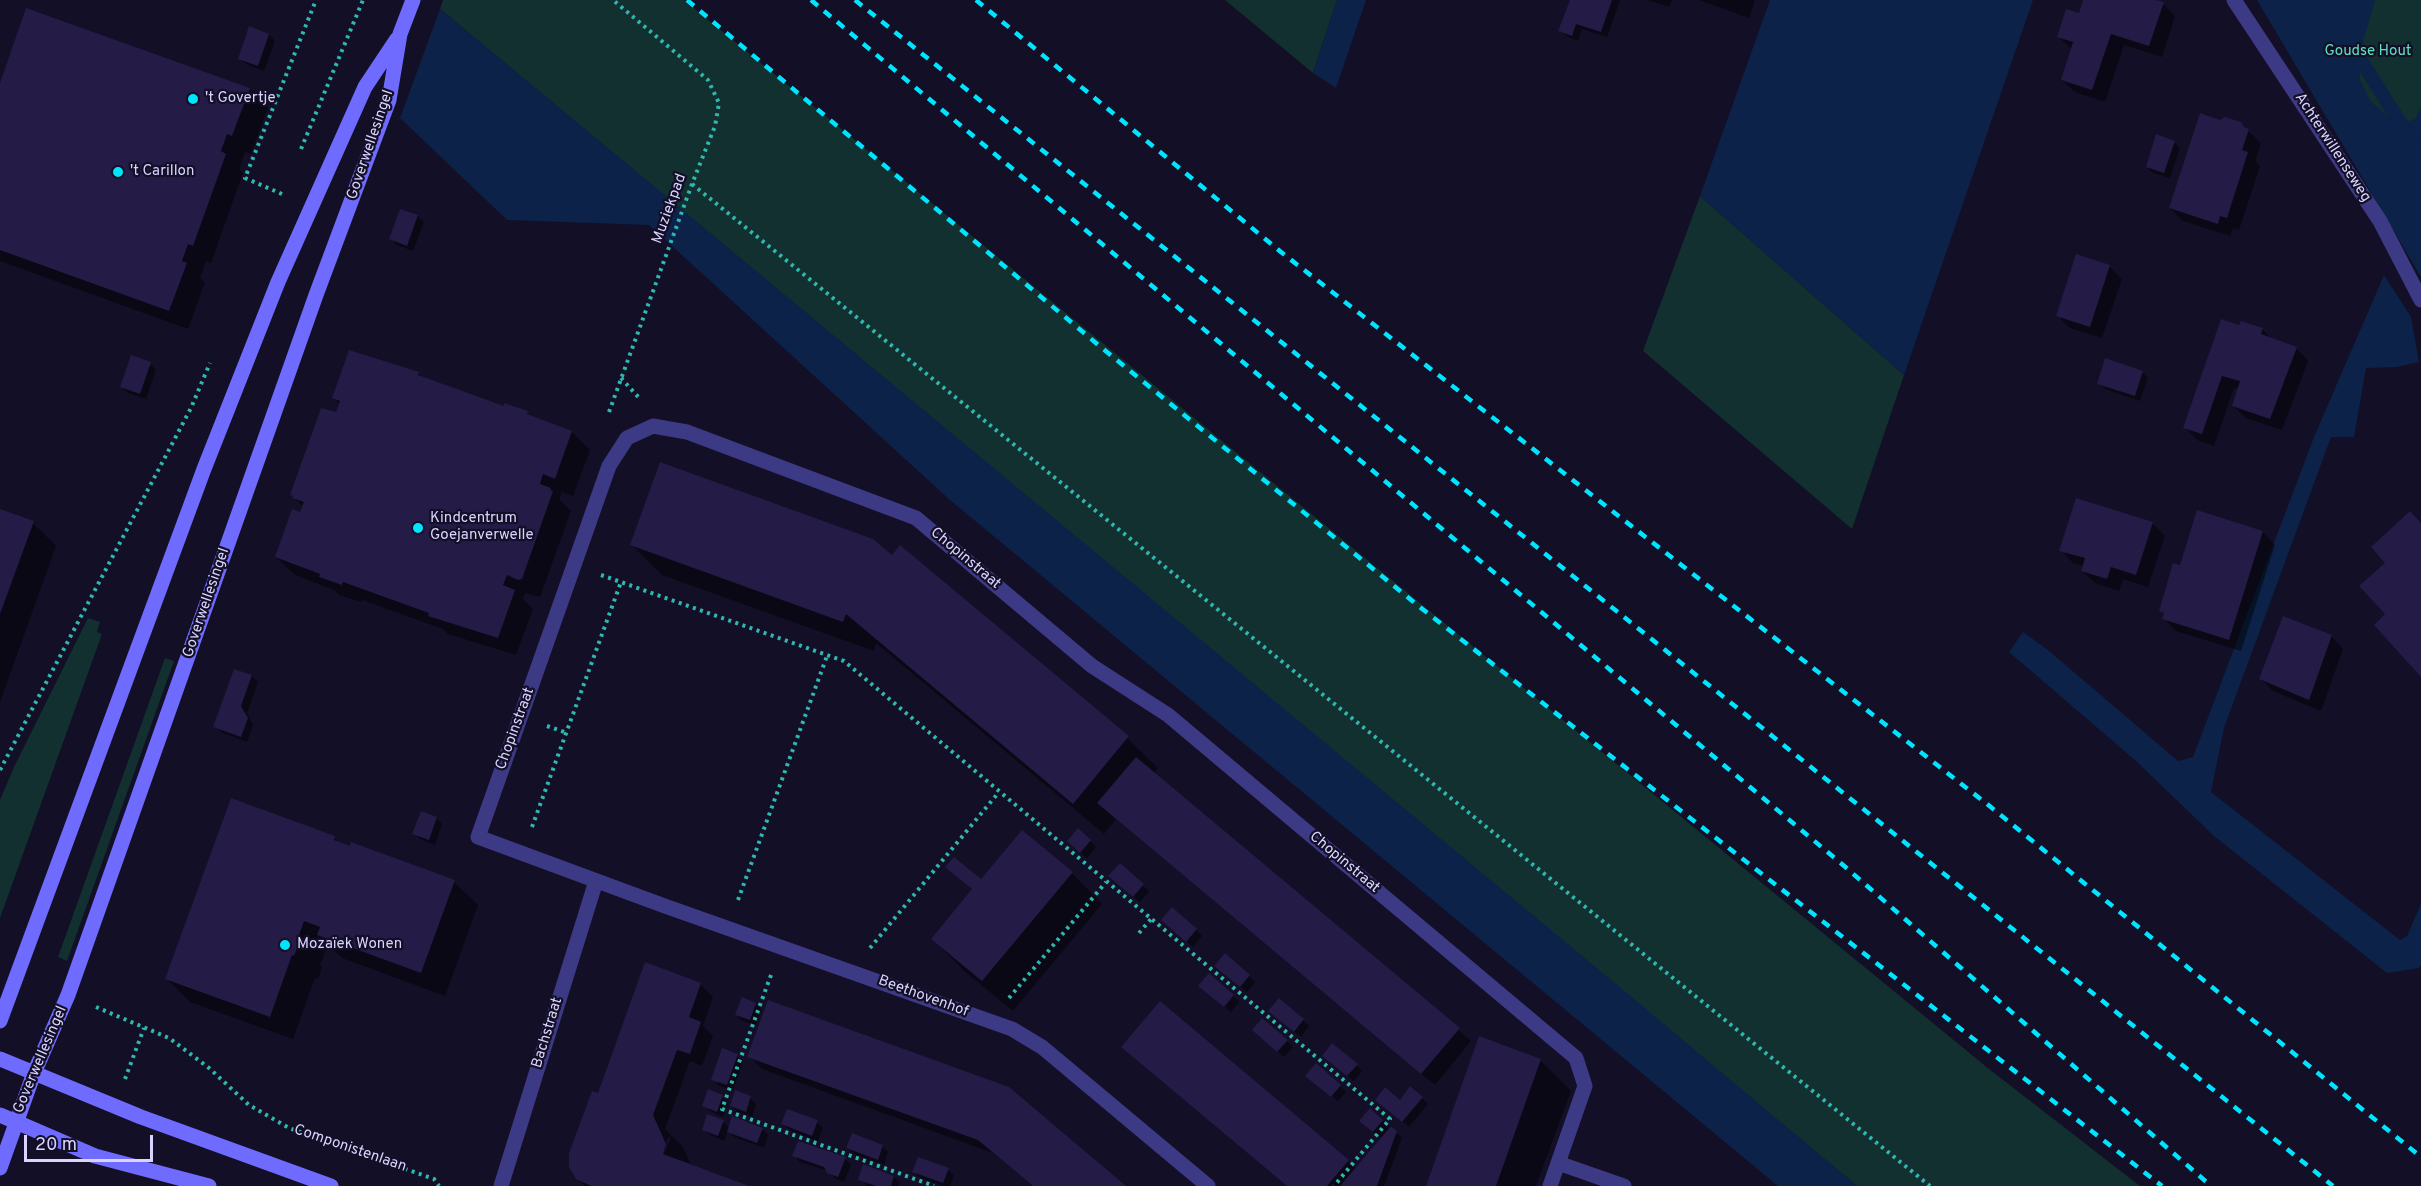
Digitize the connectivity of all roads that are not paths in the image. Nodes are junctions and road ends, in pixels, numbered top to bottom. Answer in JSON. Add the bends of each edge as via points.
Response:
{"nodes":[{"id":1,"x":413,"y":0,"type":"edge"},
{"id":2,"x":2234,"y":0,"type":"edge"},
{"id":3,"x":400,"y":34,"type":"junction"},
{"id":4,"x":2421,"y":300,"type":"edge"},
{"id":5,"x":596,"y":881,"type":"junction"},
{"id":6,"x":0,"y":1021,"type":"edge"},
{"id":7,"x":0,"y":1059,"type":"edge"},
{"id":8,"x":34,"y":1073,"type":"junction"},
{"id":9,"x":0,"y":1115,"type":"edge"},
{"id":10,"x":15,"y":1121,"type":"junction"},
{"id":11,"x":1558,"y":1163,"type":"junction"},
{"id":12,"x":0,"y":1168,"type":"edge"},
{"id":13,"x":209,"y":1186,"type":"edge"},
{"id":14,"x":332,"y":1186,"type":"edge"},
{"id":15,"x":501,"y":1186,"type":"edge"},
{"id":16,"x":1208,"y":1186,"type":"edge"},
{"id":17,"x":1550,"y":1186,"type":"edge"},
{"id":18,"x":1624,"y":1186,"type":"edge"}],
"edges":[{"from":1,"to":3,"type":"main road","name":"Goverwellesingel"},
{"from":2,"to":4,"type":"street","name":"Achterwillenseweg","via":[[2380,221]]},
{"from":3,"to":6,"type":"main road","name":"Goverwellesingel","via":[[365,87],[278,282],[204,469]]},
{"from":3,"to":8,"type":"main road","name":"Goverwellesingel","via":[[389,100],[68,995]]},
{"from":5,"to":11,"type":"street","name":"Chopinstraat","via":[[478,837],[609,466],[627,438],[653,426],[687,432],[916,518],[1092,666],[1177,722],[1576,1058],[1585,1086]]},
{"from":5,"to":15,"type":"street","name":"Bachstraat"},
{"from":5,"to":16,"type":"street","name":"Beethovenhof","via":[[1012,1029],[1042,1047]]},
{"from":7,"to":8,"type":"main road"},
{"from":8,"to":10,"type":"main road","name":"Goverwellesingel"},
{"from":8,"to":14,"type":"main road","via":[[132,1114]]},
{"from":9,"to":10,"type":"main road"},
{"from":10,"to":12,"type":"main road","name":"Goverwellesingel"},
{"from":10,"to":13,"type":"main road","via":[[95,1156]]},
{"from":11,"to":17,"type":"street","name":"Chopinstraat"},
{"from":11,"to":18,"type":"street"}]}
